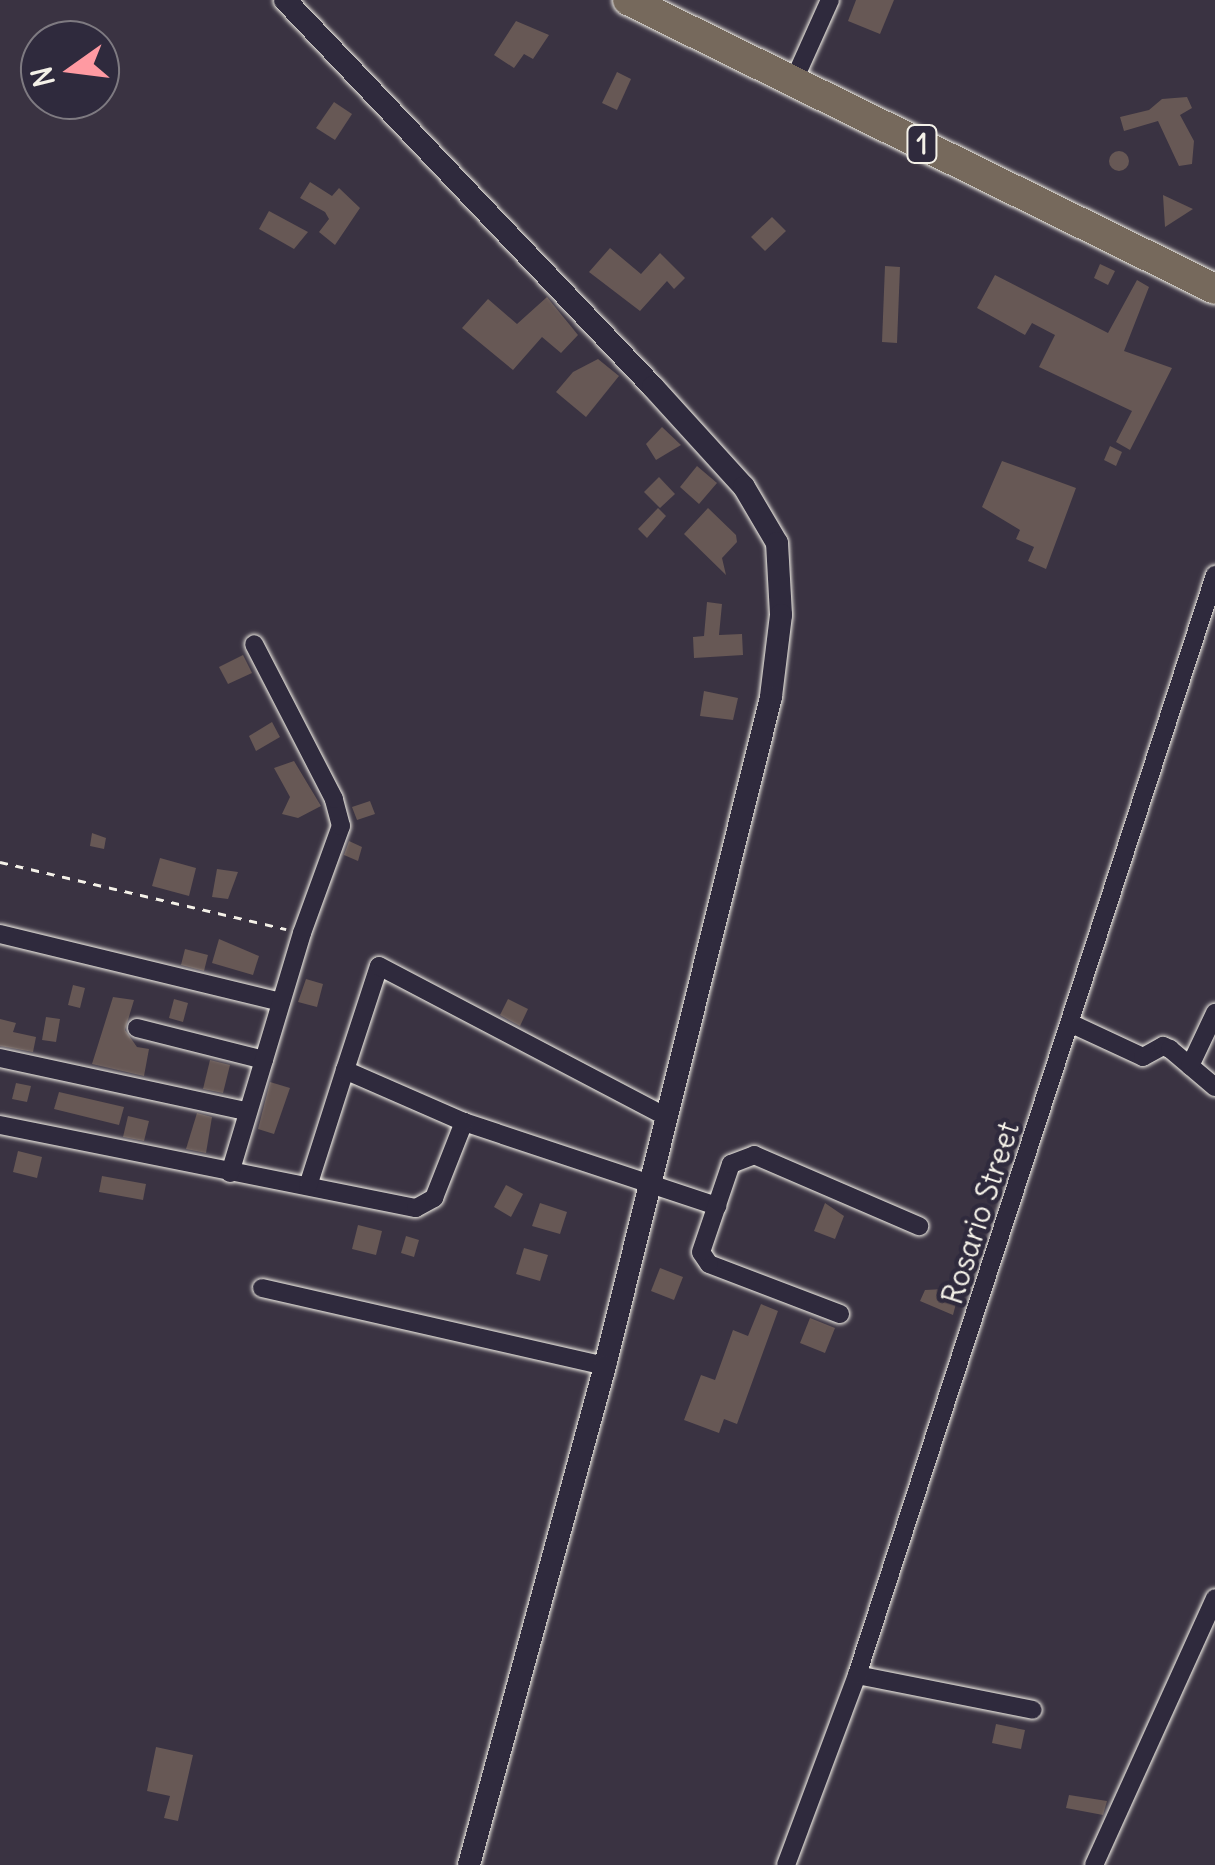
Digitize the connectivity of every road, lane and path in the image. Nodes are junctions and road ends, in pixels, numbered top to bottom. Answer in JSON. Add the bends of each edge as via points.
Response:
{"nodes":[{"id":1,"x":285,"y":0,"type":"edge"},
{"id":2,"x":628,"y":0,"type":"edge"},
{"id":3,"x":830,"y":0,"type":"edge"},
{"id":4,"x":794,"y":80,"type":"junction"},
{"id":5,"x":1215,"y":289,"type":"edge"},
{"id":6,"x":1215,"y":575,"type":"edge"},
{"id":7,"x":254,"y":644,"type":"dead end"},
{"id":8,"x":0,"y":862,"type":"edge"},
{"id":9,"x":302,"y":933,"type":"junction"},
{"id":10,"x":0,"y":934,"type":"edge"},
{"id":11,"x":281,"y":1002,"type":"junction"},
{"id":12,"x":1215,"y":1014,"type":"edge"},
{"id":13,"x":1072,"y":1024,"type":"junction"},
{"id":14,"x":137,"y":1028,"type":"dead end"},
{"id":15,"x":0,"y":1058,"type":"edge"},
{"id":16,"x":264,"y":1060,"type":"junction"},
{"id":17,"x":1190,"y":1066,"type":"junction"},
{"id":18,"x":345,"y":1070,"type":"junction"},
{"id":19,"x":1215,"y":1087,"type":"edge"},
{"id":20,"x":245,"y":1111,"type":"junction"},
{"id":21,"x":665,"y":1116,"type":"junction"},
{"id":22,"x":464,"y":1122,"type":"junction"},
{"id":23,"x":0,"y":1125,"type":"edge"},
{"id":24,"x":230,"y":1173,"type":"junction"},
{"id":25,"x":308,"y":1186,"type":"junction"},
{"id":26,"x":649,"y":1187,"type":"junction"},
{"id":27,"x":716,"y":1206,"type":"junction"},
{"id":28,"x":920,"y":1226,"type":"dead end"},
{"id":29,"x":262,"y":1288,"type":"dead end"},
{"id":30,"x":840,"y":1314,"type":"dead end"},
{"id":31,"x":606,"y":1366,"type":"junction"},
{"id":32,"x":1215,"y":1598,"type":"edge"},
{"id":33,"x":857,"y":1675,"type":"junction"},
{"id":34,"x":1033,"y":1710,"type":"dead end"},
{"id":35,"x":470,"y":1865,"type":"edge"},
{"id":36,"x":786,"y":1865,"type":"edge"},
{"id":37,"x":1094,"y":1865,"type":"edge"}],
"edges":[{"from":1,"to":21,"type":"street","via":[[653,386],[744,487],[777,543],[782,615],[770,697]]},
{"from":2,"to":4,"type":"highway","number":"1"},
{"from":3,"to":4,"type":"street"},
{"from":4,"to":5,"type":"highway","number":"1"},
{"from":6,"to":13,"type":"street","name":"Rosario Street"},
{"from":7,"to":9,"type":"street","via":[[342,826]]},
{"from":8,"to":9,"type":"path"},
{"from":9,"to":11,"type":"street"},
{"from":10,"to":11,"type":"street"},
{"from":11,"to":16,"type":"street"},
{"from":12,"to":17,"type":"street"},
{"from":13,"to":17,"type":"street","via":[[1143,1057],[1162,1046]]},
{"from":13,"to":33,"type":"street","name":"Rosario Street"},
{"from":14,"to":16,"type":"street"},
{"from":15,"to":20,"type":"street"},
{"from":16,"to":20,"type":"street"},
{"from":17,"to":19,"type":"street"},
{"from":18,"to":21,"type":"street","via":[[378,966]]},
{"from":18,"to":22,"type":"street"},
{"from":18,"to":25,"type":"street"},
{"from":20,"to":24,"type":"street"},
{"from":21,"to":26,"type":"street"},
{"from":22,"to":25,"type":"street","via":[[434,1198],[423,1206]]},
{"from":22,"to":26,"type":"street"},
{"from":23,"to":24,"type":"street"},
{"from":24,"to":25,"type":"street"},
{"from":26,"to":27,"type":"street"},
{"from":26,"to":31,"type":"street"},
{"from":27,"to":28,"type":"street","via":[[731,1164],[754,1156]]},
{"from":27,"to":30,"type":"street","via":[[702,1252],[708,1264]]},
{"from":29,"to":31,"type":"street"},
{"from":31,"to":35,"type":"street"},
{"from":32,"to":37,"type":"street"},
{"from":33,"to":34,"type":"street"},
{"from":33,"to":36,"type":"street","name":"Rosario Street"}]}
